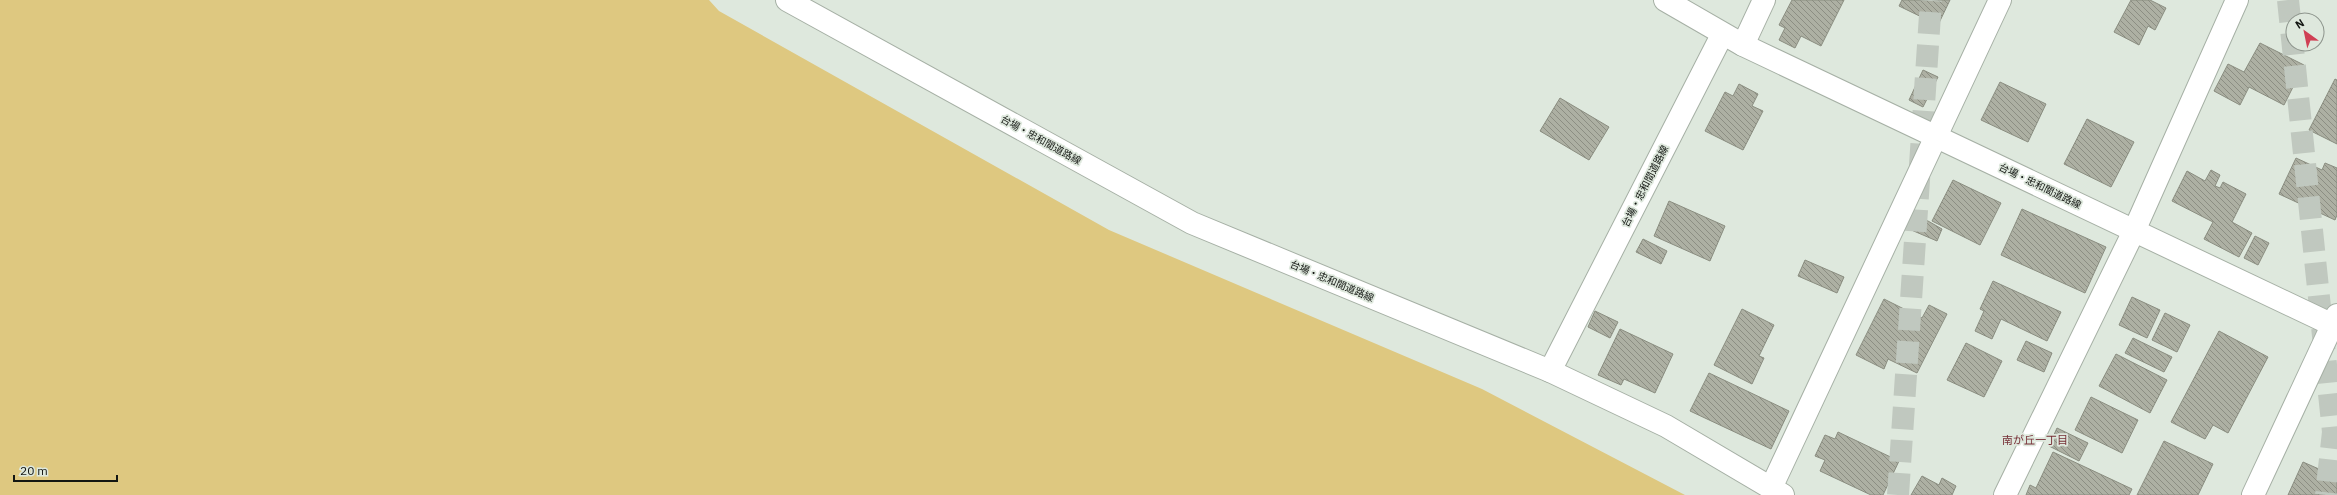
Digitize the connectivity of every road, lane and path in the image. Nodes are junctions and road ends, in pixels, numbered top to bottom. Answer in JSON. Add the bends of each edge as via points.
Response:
{"nodes":[{"id":1,"x":787,"y":0,"type":"edge"},
{"id":2,"x":1665,"y":0,"type":"edge"},
{"id":3,"x":1764,"y":0,"type":"edge"},
{"id":4,"x":2000,"y":0,"type":"edge"},
{"id":5,"x":2237,"y":0,"type":"edge"},
{"id":6,"x":1722,"y":35,"type":"junction"},
{"id":7,"x":1743,"y":45,"type":"junction"},
{"id":8,"x":1936,"y":135,"type":"junction"},
{"id":9,"x":2134,"y":231,"type":"junction"},
{"id":10,"x":2335,"y":322,"type":"edge"},
{"id":11,"x":1550,"y":371,"type":"junction"},
{"id":12,"x":1777,"y":491,"type":"edge"},
{"id":13,"x":2005,"y":495,"type":"edge"},
{"id":14,"x":2253,"y":495,"type":"edge"}],
"edges":[{"from":1,"to":11,"type":"street","name":"台場・忠和間道路線","via":[[1192,223]]},
{"from":2,"to":6,"type":"street","name":"台場・忠和間道路線"},
{"from":3,"to":7,"type":"street"},
{"from":4,"to":8,"type":"street"},
{"from":5,"to":9,"type":"street"},
{"from":6,"to":7,"type":"street","name":"台場・忠和間道路線"},
{"from":6,"to":11,"type":"street","name":"台場・忠和間道路線"},
{"from":7,"to":8,"type":"street","name":"台場・忠和間道路線"},
{"from":8,"to":9,"type":"street","name":"台場・忠和間道路線"},
{"from":8,"to":12,"type":"street"},
{"from":9,"to":10,"type":"street","name":"台場・忠和間道路線"},
{"from":9,"to":13,"type":"street"},
{"from":10,"to":14,"type":"street"},
{"from":11,"to":12,"type":"street","via":[[1666,426]]}]}
